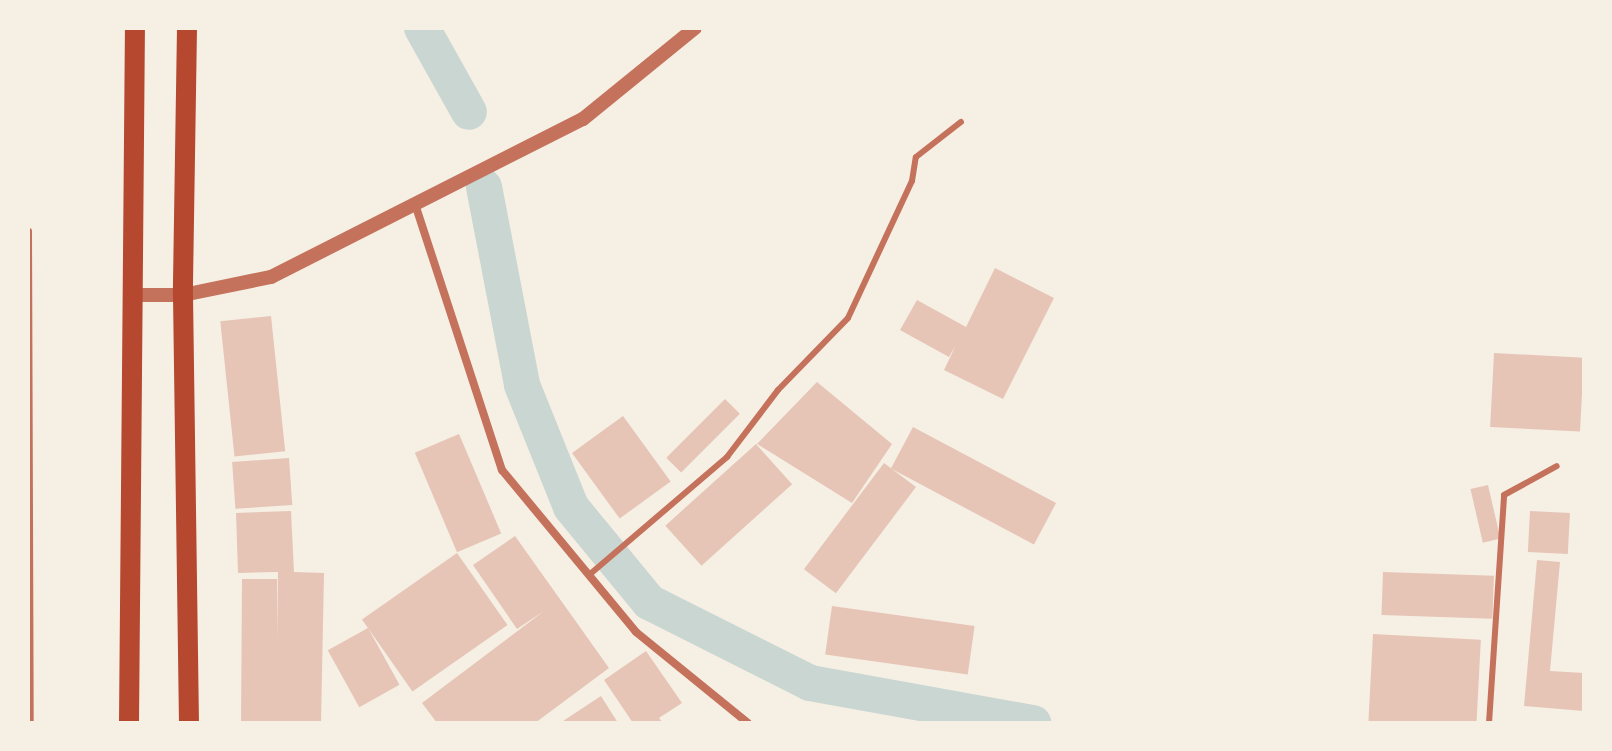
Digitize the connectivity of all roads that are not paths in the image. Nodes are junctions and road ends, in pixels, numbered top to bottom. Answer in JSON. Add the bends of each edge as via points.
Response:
{"nodes":[{"id":1,"x":135,"y":28,"type":"edge"},
{"id":2,"x":187,"y":28,"type":"edge"},
{"id":3,"x":695,"y":28,"type":"edge"},
{"id":4,"x":961,"y":122,"type":"dead end"},
{"id":5,"x":415,"y":202,"type":"junction"},
{"id":6,"x":29,"y":231,"type":"edge"},
{"id":7,"x":134,"y":295,"type":"junction"},
{"id":8,"x":183,"y":295,"type":"junction"},
{"id":9,"x":1557,"y":466,"type":"dead end"},
{"id":10,"x":589,"y":575,"type":"junction"},
{"id":11,"x":31,"y":723,"type":"edge"},
{"id":12,"x":129,"y":723,"type":"edge"},
{"id":13,"x":189,"y":723,"type":"edge"},
{"id":14,"x":748,"y":723,"type":"edge"},
{"id":15,"x":1489,"y":723,"type":"edge"}],
"edges":[{"from":1,"to":7,"type":"main road"},
{"from":2,"to":8,"type":"main road"},
{"from":3,"to":5,"type":"street","via":[[583,119]]},
{"from":4,"to":10,"type":"lane","via":[[916,157],[912,181],[848,318],[778,390],[727,457]]},
{"from":5,"to":8,"type":"street","via":[[271,277]]},
{"from":5,"to":10,"type":"street","via":[[502,470]]},
{"from":6,"to":11,"type":"lane"},
{"from":7,"to":8,"type":"street"},
{"from":7,"to":12,"type":"main road"},
{"from":8,"to":13,"type":"main road"},
{"from":9,"to":15,"type":"lane","via":[[1504,495]]},
{"from":10,"to":14,"type":"street","via":[[636,632]]}]}
